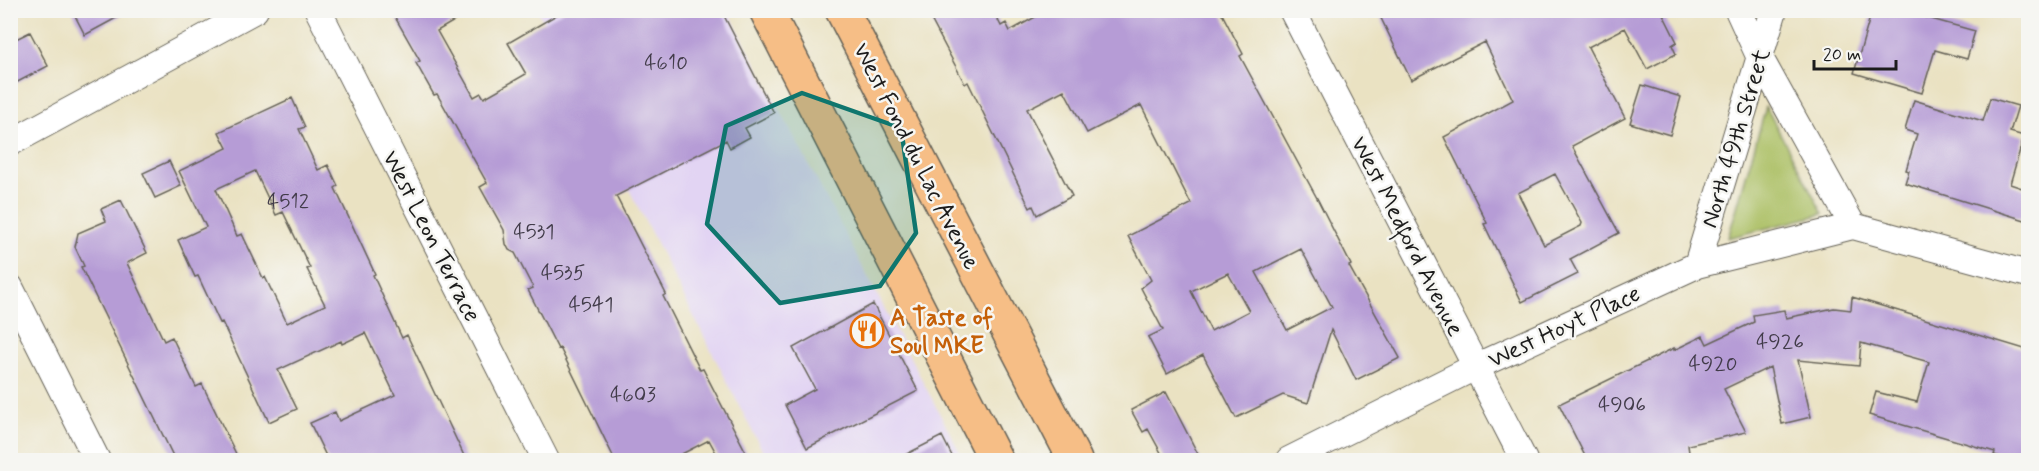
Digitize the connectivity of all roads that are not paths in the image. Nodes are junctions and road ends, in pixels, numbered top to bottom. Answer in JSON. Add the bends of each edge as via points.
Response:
{"nodes":[{"id":1,"x":255,"y":10,"type":"edge"},
{"id":2,"x":318,"y":10,"type":"edge"},
{"id":3,"x":766,"y":10,"type":"edge"},
{"id":4,"x":842,"y":10,"type":"edge"},
{"id":5,"x":1292,"y":10,"type":"edge"},
{"id":6,"x":1738,"y":10,"type":"edge"},
{"id":7,"x":1774,"y":10,"type":"edge"},
{"id":8,"x":1760,"y":58,"type":"junction"},
{"id":9,"x":10,"y":143,"type":"edge"},
{"id":10,"x":1853,"y":226,"type":"junction"},
{"id":11,"x":1696,"y":265,"type":"junction"},
{"id":12,"x":2028,"y":274,"type":"edge"},
{"id":13,"x":10,"y":288,"type":"edge"},
{"id":14,"x":1475,"y":367,"type":"junction"},
{"id":15,"x":97,"y":460,"type":"edge"},
{"id":16,"x":546,"y":460,"type":"edge"},
{"id":17,"x":996,"y":460,"type":"edge"},
{"id":18,"x":1076,"y":460,"type":"edge"},
{"id":19,"x":1289,"y":460,"type":"edge"},
{"id":20,"x":1524,"y":460,"type":"edge"}],
"edges":[{"from":1,"to":9,"type":"street"},
{"from":2,"to":16,"type":"street","name":"West Leon Terrace"},
{"from":3,"to":17,"type":"main road"},
{"from":4,"to":18,"type":"main road","name":"West Fond du Lac Avenue"},
{"from":5,"to":14,"type":"street","name":"West Medford Avenue"},
{"from":6,"to":8,"type":"street"},
{"from":7,"to":8,"type":"street","name":"North 49th Street"},
{"from":8,"to":10,"type":"street"},
{"from":8,"to":11,"type":"street","name":"North 49th Street"},
{"from":10,"to":11,"type":"street","name":"West Hoyt Place"},
{"from":10,"to":12,"type":"street"},
{"from":11,"to":14,"type":"street","name":"West Hoyt Place"},
{"from":13,"to":15,"type":"street"},
{"from":14,"to":19,"type":"street","name":"West Hoyt Place"},
{"from":14,"to":20,"type":"street","name":"West Medford Avenue"}]}
